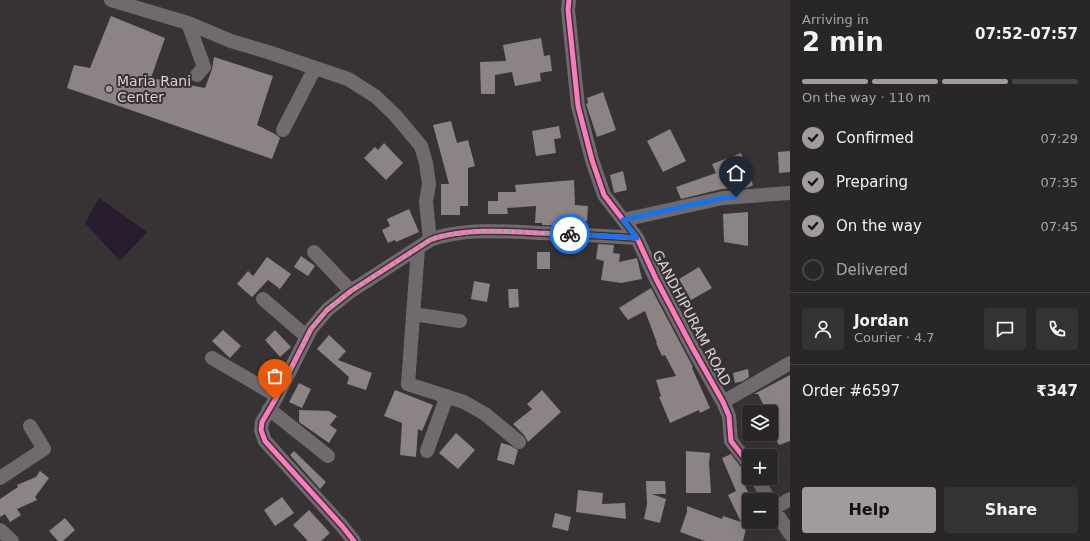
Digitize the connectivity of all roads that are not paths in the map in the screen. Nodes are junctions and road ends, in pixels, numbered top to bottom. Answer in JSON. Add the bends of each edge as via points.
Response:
{"nodes":[{"id":1,"x":111,"y":0,"type":"edge"},
{"id":2,"x":569,"y":0,"type":"edge"},
{"id":3,"x":188,"y":23,"type":"junction"},
{"id":4,"x":315,"y":68,"type":"junction"},
{"id":5,"x":198,"y":75,"type":"dead end"},
{"id":6,"x":283,"y":130,"type":"dead end"},
{"id":7,"x":790,"y":193,"type":"edge"},
{"id":8,"x":623,"y":220,"type":"junction"},
{"id":9,"x":637,"y":238,"type":"junction"},
{"id":10,"x":430,"y":240,"type":"junction"},
{"id":11,"x":418,"y":248,"type":"junction"},
{"id":12,"x":314,"y":252,"type":"dead end"},
{"id":13,"x":351,"y":291,"type":"junction"},
{"id":14,"x":263,"y":299,"type":"dead end"},
{"id":15,"x":413,"y":314,"type":"junction"},
{"id":16,"x":460,"y":322,"type":"dead end"},
{"id":17,"x":307,"y":337,"type":"junction"},
{"id":18,"x":212,"y":358,"type":"dead end"},
{"id":19,"x":790,"y":362,"type":"edge"},
{"id":20,"x":277,"y":396,"type":"junction"},
{"id":21,"x":446,"y":396,"type":"junction"},
{"id":22,"x":723,"y":402,"type":"junction"},
{"id":23,"x":269,"y":409,"type":"junction"},
{"id":24,"x":30,"y":426,"type":"dead end"},
{"id":25,"x":519,"y":442,"type":"dead end"},
{"id":26,"x":427,"y":451,"type":"dead end"},
{"id":27,"x":742,"y":455,"type":"edge"},
{"id":28,"x":328,"y":456,"type":"dead end"},
{"id":29,"x":0,"y":478,"type":"edge"},
{"id":30,"x":790,"y":499,"type":"edge"},
{"id":31,"x":778,"y":503,"type":"edge"},
{"id":32,"x":778,"y":516,"type":"edge"},
{"id":33,"x":0,"y":530,"type":"edge"},
{"id":34,"x":790,"y":534,"type":"edge"},
{"id":35,"x":12,"y":541,"type":"edge"},
{"id":36,"x":354,"y":541,"type":"edge"}],
"edges":[{"from":1,"to":3,"type":"street"},
{"from":2,"to":8,"type":"street","name":"GANDHIPURAM ROAD","via":[[578,106],[604,195]]},
{"from":3,"to":4,"type":"street","via":[[231,41]]},
{"from":3,"to":5,"type":"street","via":[[204,67]]},
{"from":4,"to":6,"type":"street"},
{"from":4,"to":10,"type":"street","via":[[348,79],[375,96],[421,146],[426,163],[426,202]]},
{"from":7,"to":8,"type":"street","via":[[723,198]]},
{"from":8,"to":9,"type":"street","name":"GANDHIPURAM ROAD"},
{"from":9,"to":10,"type":"street","via":[[506,231],[439,236]]},
{"from":9,"to":22,"type":"street","name":"GANDHIPURAM ROAD","via":[[656,279]]},
{"from":10,"to":11,"type":"street"},
{"from":11,"to":13,"type":"street"},
{"from":11,"to":15,"type":"street"},
{"from":12,"to":13,"type":"street"},
{"from":13,"to":17,"type":"street","via":[[327,310]]},
{"from":14,"to":17,"type":"street"},
{"from":15,"to":16,"type":"street"},
{"from":15,"to":21,"type":"street","via":[[408,384]]},
{"from":17,"to":20,"type":"street"},
{"from":18,"to":20,"type":"street"},
{"from":19,"to":22,"type":"street"},
{"from":20,"to":23,"type":"street"},
{"from":21,"to":25,"type":"street","via":[[464,402],[485,414]]},
{"from":21,"to":26,"type":"street"},
{"from":22,"to":27,"type":"street","name":"GANDHIPURAM ROAD","via":[[729,416],[731,441]]},
{"from":23,"to":28,"type":"street"},
{"from":23,"to":36,"type":"street","via":[[261,426],[264,441]]},
{"from":24,"to":29,"type":"street","via":[[44,449]]},
{"from":30,"to":31,"type":"street"},
{"from":32,"to":34,"type":"street"},
{"from":33,"to":35,"type":"street"}]}
